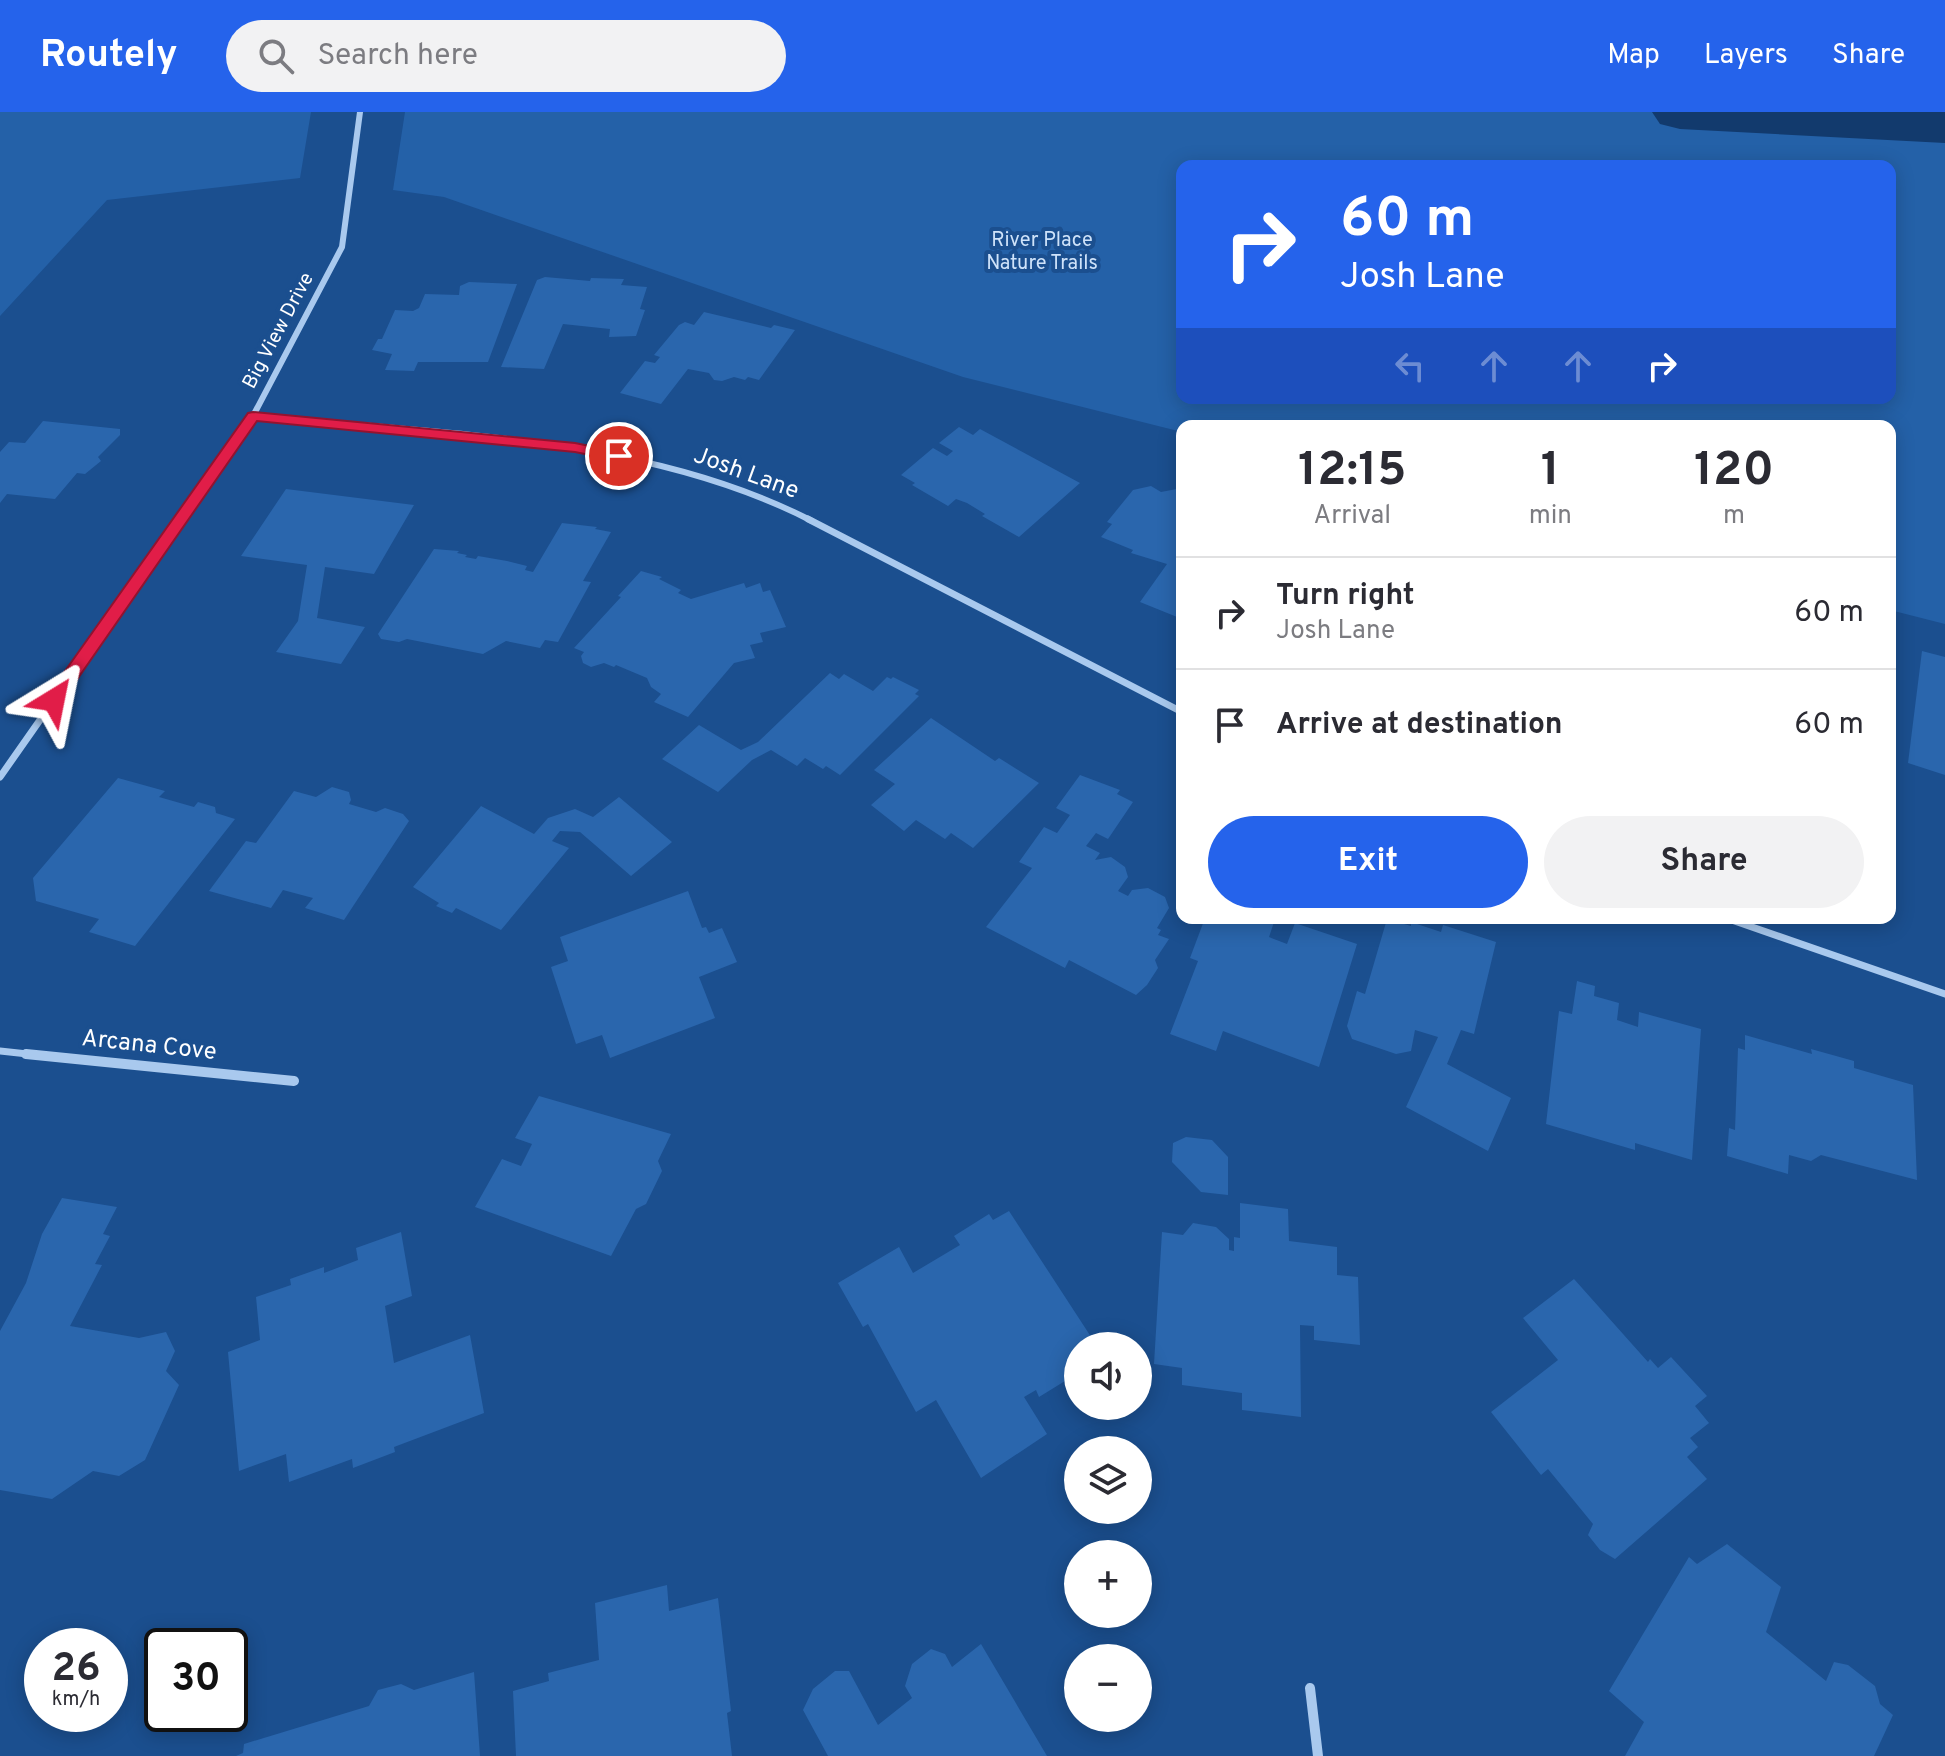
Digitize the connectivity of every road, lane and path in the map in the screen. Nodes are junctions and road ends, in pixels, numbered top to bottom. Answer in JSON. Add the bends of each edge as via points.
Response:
{"nodes":[{"id":1,"x":360,"y":112,"type":"edge"},
{"id":2,"x":253,"y":416,"type":"junction"},
{"id":3,"x":1176,"y":709,"type":"edge"},
{"id":4,"x":0,"y":777,"type":"edge"},
{"id":5,"x":1743,"y":924,"type":"edge"},
{"id":6,"x":1945,"y":994,"type":"edge"},
{"id":7,"x":0,"y":1051,"type":"edge"},
{"id":8,"x":294,"y":1081,"type":"dead end"},
{"id":9,"x":1310,"y":1688,"type":"dead end"},
{"id":10,"x":1318,"y":1756,"type":"edge"}],
"edges":[{"from":1,"to":2,"type":"street","name":"Big View Drive","via":[[342,247]]},
{"from":2,"to":3,"type":"street","name":"Josh Lane","via":[[575,447],[719,483],[801,515]]},
{"from":2,"to":4,"type":"street","name":"Big View Drive"},
{"from":5,"to":6,"type":"street"},
{"from":7,"to":8,"type":"street","name":"Arcana Cove"},
{"from":9,"to":10,"type":"street"}]}
